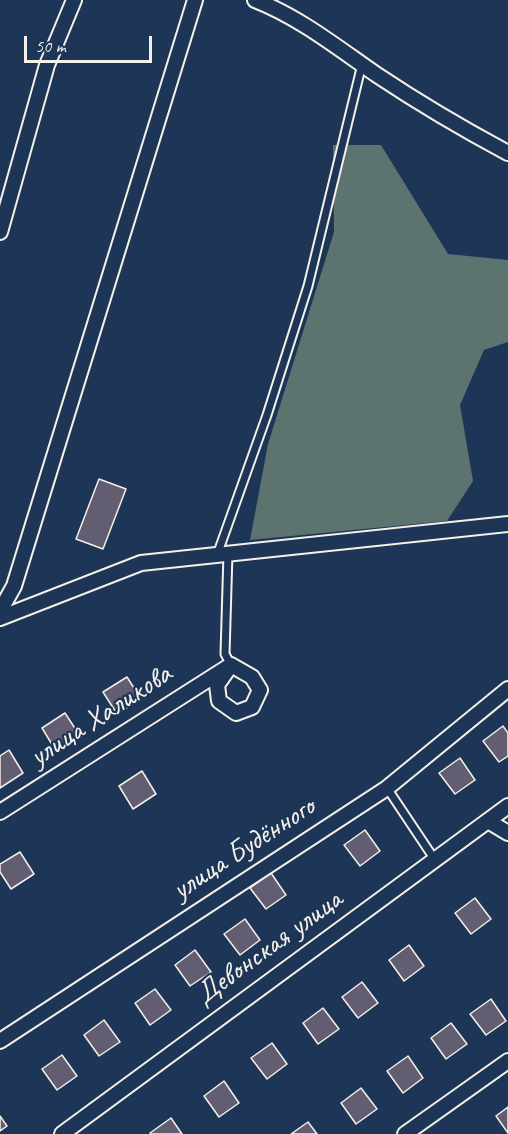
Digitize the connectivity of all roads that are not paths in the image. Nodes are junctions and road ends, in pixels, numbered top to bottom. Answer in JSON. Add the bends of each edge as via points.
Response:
{"nodes":[{"id":1,"x":74,"y":0,"type":"edge"},
{"id":2,"x":195,"y":0,"type":"edge"},
{"id":3,"x":255,"y":0,"type":"edge"},
{"id":4,"x":362,"y":64,"type":"junction"},
{"id":5,"x":508,"y":153,"type":"edge"},
{"id":6,"x":0,"y":232,"type":"edge"},
{"id":7,"x":508,"y":524,"type":"edge"},
{"id":8,"x":222,"y":554,"type":"junction"},
{"id":9,"x":0,"y":611,"type":"edge"},
{"id":10,"x":0,"y":618,"type":"edge"},
{"id":11,"x":231,"y":665,"type":"joint"},
{"id":12,"x":508,"y":689,"type":"edge"},
{"id":13,"x":387,"y":788,"type":"junction"},
{"id":14,"x":508,"y":806,"type":"edge"},
{"id":15,"x":0,"y":812,"type":"edge"},
{"id":16,"x":488,"y":821,"type":"junction"},
{"id":17,"x":508,"y":833,"type":"edge"},
{"id":18,"x":435,"y":860,"type":"junction"},
{"id":19,"x":0,"y":1041,"type":"edge"},
{"id":20,"x":508,"y":1061,"type":"edge"},
{"id":21,"x":62,"y":1134,"type":"edge"},
{"id":22,"x":405,"y":1134,"type":"edge"}],
"edges":[{"from":1,"to":6,"type":"street","via":[[47,65]]},
{"from":2,"to":9,"type":"street","via":[[15,586]]},
{"from":3,"to":4,"type":"street","via":[[279,9]]},
{"from":4,"to":5,"type":"street"},
{"from":4,"to":8,"type":"lane","via":[[308,286]]},
{"from":7,"to":8,"type":"street"},
{"from":8,"to":10,"type":"street","via":[[141,563]]},
{"from":8,"to":11,"type":"lane","via":[[225,654]]},
{"from":11,"to":15,"type":"street","name":"улица Халикова"},
{"from":12,"to":13,"type":"street","name":"улица Будённого"},
{"from":13,"to":18,"type":"lane"},
{"from":13,"to":19,"type":"street","name":"улица Будённого"},
{"from":14,"to":16,"type":"street","name":"Девонская улица"},
{"from":16,"to":17,"type":"street"},
{"from":16,"to":18,"type":"street","name":"Девонская улица"},
{"from":18,"to":21,"type":"street","name":"Девонская улица"},
{"from":20,"to":22,"type":"street"}]}
